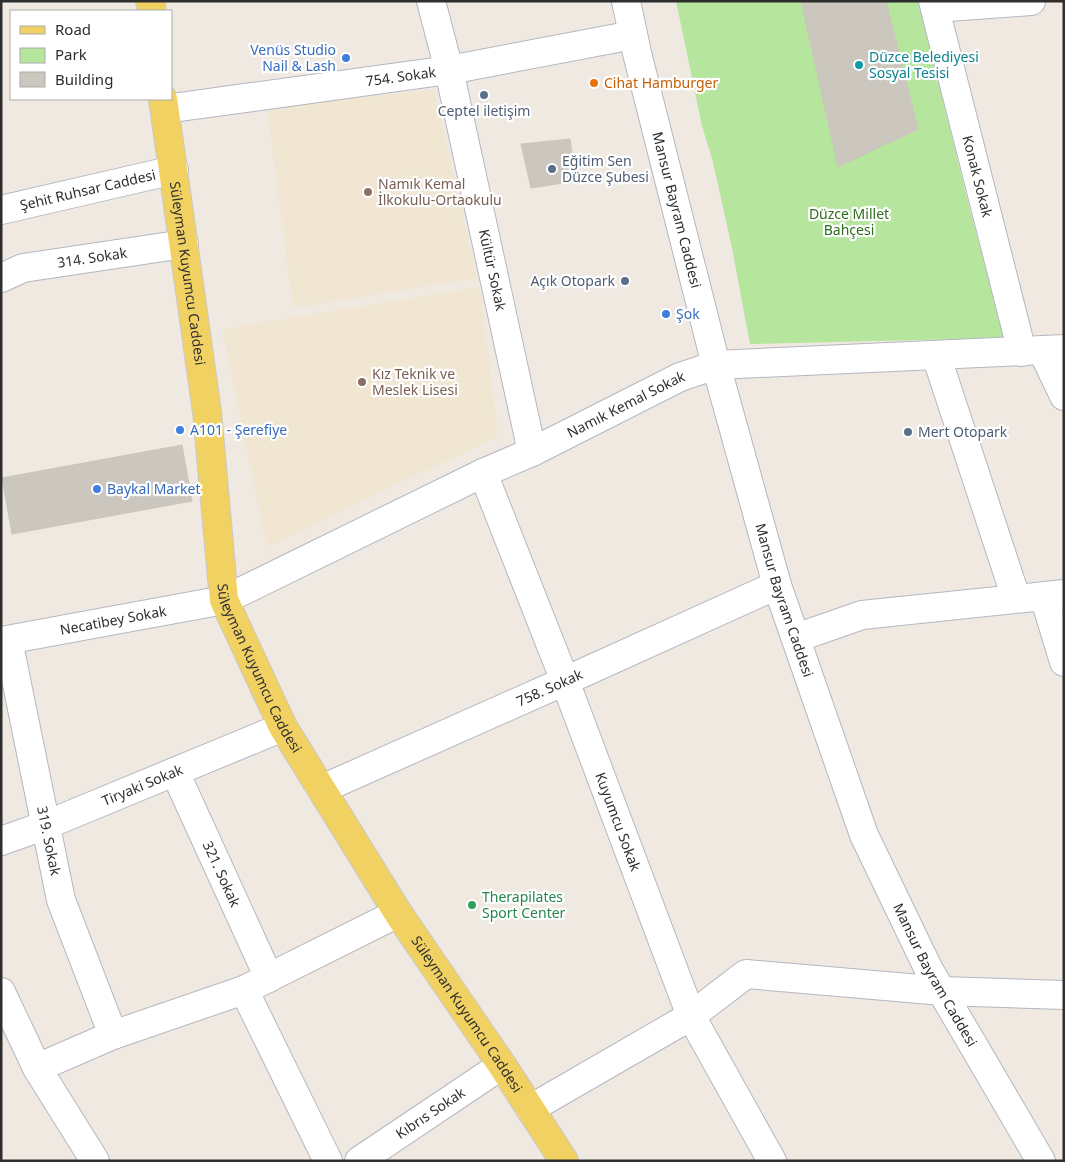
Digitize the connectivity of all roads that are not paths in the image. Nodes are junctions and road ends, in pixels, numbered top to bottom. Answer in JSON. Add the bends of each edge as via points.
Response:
{"nodes":[{"id":1,"x":431,"y":1,"type":"edge"},
{"id":2,"x":626,"y":1,"type":"edge"},
{"id":3,"x":1031,"y":1,"type":"edge"},
{"id":4,"x":934,"y":5,"type":"edge"},
{"id":5,"x":633,"y":35,"type":"junction"},
{"id":6,"x":449,"y":70,"type":"junction"},
{"id":7,"x":164,"y":104,"type":"edge"},
{"id":8,"x":174,"y":170,"type":"junction"},
{"id":9,"x":1,"y":210,"type":"edge"},
{"id":10,"x":184,"y":244,"type":"junction"},
{"id":11,"x":1,"y":278,"type":"edge"},
{"id":12,"x":1043,"y":350,"type":"edge"},
{"id":13,"x":936,"y":355,"type":"junction"},
{"id":14,"x":716,"y":365,"type":"junction"},
{"id":15,"x":1064,"y":396,"type":"edge"},
{"id":16,"x":532,"y":452,"type":"junction"},
{"id":17,"x":483,"y":473,"type":"junction"},
{"id":18,"x":777,"y":584,"type":"junction"},
{"id":19,"x":1054,"y":595,"type":"edge"},
{"id":20,"x":1016,"y":598,"type":"junction"},
{"id":21,"x":224,"y":600,"type":"junction"},
{"id":22,"x":796,"y":638,"type":"junction"},
{"id":23,"x":5,"y":641,"type":"edge"},
{"id":24,"x":1064,"y":662,"type":"edge"},
{"id":25,"x":565,"y":681,"type":"junction"},
{"id":26,"x":283,"y":727,"type":"junction"},
{"id":27,"x":175,"y":772,"type":"junction"},
{"id":28,"x":322,"y":789,"type":"junction"},
{"id":29,"x":46,"y":825,"type":"junction"},
{"id":30,"x":1,"y":841,"type":"edge"},
{"id":31,"x":398,"y":913,"type":"junction"},
{"id":32,"x":269,"y":978,"type":"junction"},
{"id":33,"x":244,"y":990,"type":"junction"},
{"id":34,"x":942,"y":991,"type":"junction"},
{"id":35,"x":1,"y":992,"type":"edge"},
{"id":36,"x":1064,"y":995,"type":"edge"},
{"id":37,"x":691,"y":1016,"type":"junction"},
{"id":38,"x":113,"y":1035,"type":"junction"},
{"id":39,"x":502,"y":1065,"type":"junction"},
{"id":40,"x":37,"y":1068,"type":"junction"},
{"id":41,"x":530,"y":1109,"type":"junction"},
{"id":42,"x":95,"y":1161,"type":"edge"},
{"id":43,"x":328,"y":1161,"type":"edge"},
{"id":44,"x":359,"y":1161,"type":"edge"},
{"id":45,"x":564,"y":1161,"type":"edge"},
{"id":46,"x":772,"y":1161,"type":"edge"},
{"id":47,"x":1041,"y":1161,"type":"edge"}],
"edges":[{"from":1,"to":6,"type":"street","name":"Kültür Sokak"},
{"from":2,"to":5,"type":"street","name":"Mansur Bayram Caddesi"},
{"from":3,"to":4,"type":"street"},
{"from":4,"to":12,"type":"street","name":"Konak Sokak"},
{"from":5,"to":6,"type":"street","name":"754. Sokak"},
{"from":5,"to":14,"type":"street","name":"Mansur Bayram Caddesi"},
{"from":6,"to":7,"type":"street","name":"754. Sokak"},
{"from":6,"to":16,"type":"street","name":"Kültür Sokak"},
{"from":7,"to":8,"type":"main road","name":"Süleyman Kuyumcu Caddesi"},
{"from":8,"to":9,"type":"street","name":"Şehit Ruhsar Caddesi"},
{"from":8,"to":10,"type":"main road","name":"Süleyman Kuyumcu Caddesi"},
{"from":10,"to":11,"type":"street","name":"314. Sokak","via":[[23,268]]},
{"from":10,"to":21,"type":"main road","name":"Süleyman Kuyumcu Caddesi","via":[[206,412]]},
{"from":12,"to":13,"type":"street","name":"Namık Kemal Sokak"},
{"from":12,"to":15,"type":"street","name":"Konak Sokak"},
{"from":13,"to":14,"type":"street","name":"Namık Kemal Sokak"},
{"from":13,"to":20,"type":"street"},
{"from":14,"to":16,"type":"street","name":"Namık Kemal Sokak","via":[[680,377]]},
{"from":14,"to":18,"type":"street","name":"Mansur Bayram Caddesi"},
{"from":16,"to":17,"type":"street","name":"Namık Kemal Sokak"},
{"from":17,"to":21,"type":"street","name":"Namık Kemal Sokak"},
{"from":17,"to":25,"type":"street","name":"Kuyumcu Sokak"},
{"from":18,"to":22,"type":"street","name":"Mansur Bayram Caddesi"},
{"from":18,"to":25,"type":"street","name":"758. Sokak"},
{"from":19,"to":20,"type":"street"},
{"from":19,"to":24,"type":"street"},
{"from":20,"to":22,"type":"street","via":[[862,615]]},
{"from":21,"to":23,"type":"street","name":"Necatibey Sokak"},
{"from":21,"to":26,"type":"main road","name":"Süleyman Kuyumcu Caddesi"},
{"from":22,"to":34,"type":"street","name":"Mansur Bayram Caddesi","via":[[864,836]]},
{"from":23,"to":29,"type":"street","name":"319. Sokak"},
{"from":25,"to":28,"type":"street","name":"758. Sokak"},
{"from":25,"to":37,"type":"street","name":"Kuyumcu Sokak"},
{"from":26,"to":27,"type":"street","name":"Tiryaki Sokak"},
{"from":26,"to":28,"type":"main road","name":"Süleyman Kuyumcu Caddesi"},
{"from":27,"to":29,"type":"street","name":"Tiryaki Sokak"},
{"from":27,"to":32,"type":"street","name":"321. Sokak"},
{"from":28,"to":31,"type":"main road","name":"Süleyman Kuyumcu Caddesi"},
{"from":29,"to":30,"type":"street","name":"Tiryaki Sokak"},
{"from":29,"to":38,"type":"street","name":"319. Sokak","via":[[61,900]]},
{"from":31,"to":32,"type":"street"},
{"from":31,"to":39,"type":"main road","name":"Süleyman Kuyumcu Caddesi"},
{"from":32,"to":33,"type":"street"},
{"from":33,"to":38,"type":"street"},
{"from":33,"to":43,"type":"street"},
{"from":34,"to":36,"type":"street"},
{"from":34,"to":37,"type":"street","via":[[746,974]]},
{"from":34,"to":47,"type":"street","name":"Mansur Bayram Caddesi"},
{"from":35,"to":40,"type":"street"},
{"from":37,"to":41,"type":"street"},
{"from":37,"to":46,"type":"street","name":"Kuyumcu Sokak"},
{"from":38,"to":40,"type":"street"},
{"from":39,"to":41,"type":"main road","name":"Süleyman Kuyumcu Caddesi"},
{"from":39,"to":44,"type":"street","name":"Kıbrıs Sokak"},
{"from":40,"to":42,"type":"street"},
{"from":41,"to":45,"type":"main road","name":"Süleyman Kuyumcu Caddesi"}]}
